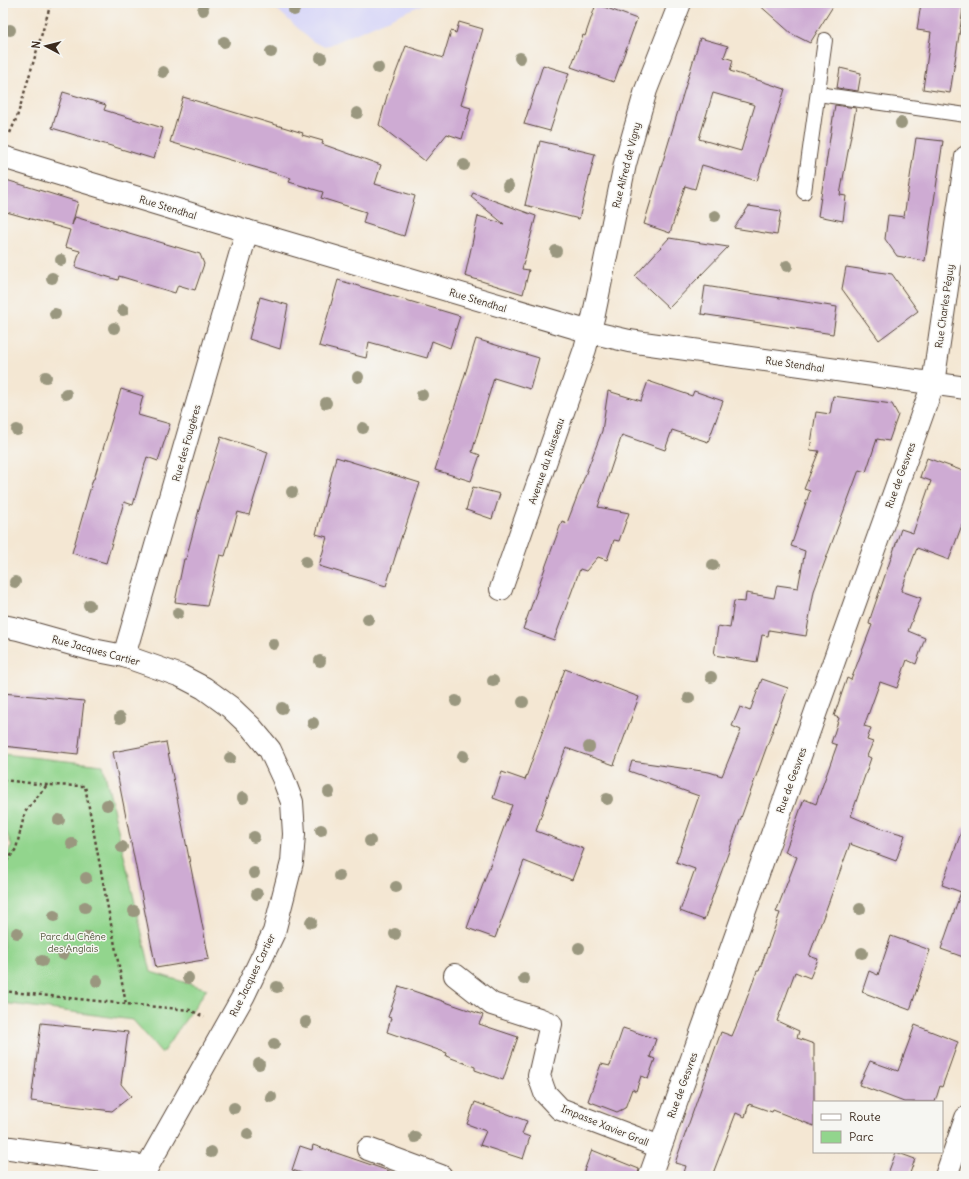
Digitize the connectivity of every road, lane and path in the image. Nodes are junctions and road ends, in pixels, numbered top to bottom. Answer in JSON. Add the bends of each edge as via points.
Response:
{"nodes":[{"id":1,"x":51,"y":3,"type":"edge"},
{"id":2,"x":680,"y":3,"type":"edge"},
{"id":3,"x":825,"y":40,"type":"dead end"},
{"id":4,"x":818,"y":94,"type":"junction"},
{"id":5,"x":966,"y":115,"type":"edge"},
{"id":6,"x":9,"y":136,"type":"dead end"},
{"id":7,"x":3,"y":157,"type":"edge"},
{"id":8,"x":966,"y":157,"type":"edge"},
{"id":9,"x":804,"y":192,"type":"dead end"},
{"id":10,"x":247,"y":231,"type":"junction"},
{"id":11,"x":590,"y":332,"type":"junction"},
{"id":12,"x":933,"y":384,"type":"junction"},
{"id":13,"x":966,"y":388,"type":"edge"},
{"id":14,"x":501,"y":589,"type":"dead end"},
{"id":15,"x":3,"y":626,"type":"edge"},
{"id":16,"x":124,"y":656,"type":"junction"},
{"id":17,"x":3,"y":780,"type":"edge"},
{"id":18,"x":47,"y":785,"type":"junction"},
{"id":19,"x":3,"y":866,"type":"edge"},
{"id":20,"x":455,"y":975,"type":"dead end"},
{"id":21,"x":3,"y":991,"type":"edge"},
{"id":22,"x":126,"y":1004,"type":"junction"},
{"id":23,"x":226,"y":1027,"type":"junction"},
{"id":24,"x":966,"y":1118,"type":"edge"},
{"id":25,"x":660,"y":1147,"type":"junction"},
{"id":26,"x":3,"y":1148,"type":"edge"},
{"id":27,"x":368,"y":1149,"type":"dead end"},
{"id":28,"x":146,"y":1171,"type":"edge"},
{"id":29,"x":441,"y":1176,"type":"edge"},
{"id":30,"x":650,"y":1176,"type":"edge"},
{"id":31,"x":946,"y":1176,"type":"edge"}],
"edges":[{"from":1,"to":6,"type":"path"},
{"from":2,"to":11,"type":"street","name":"Rue Alfred de Vigny","via":[[646,90],[625,164]]},
{"from":3,"to":4,"type":"lane"},
{"from":4,"to":5,"type":"lane"},
{"from":4,"to":9,"type":"lane"},
{"from":7,"to":10,"type":"street","name":"Rue Stendhal"},
{"from":8,"to":12,"type":"street","name":"Rue Charles Péguy"},
{"from":10,"to":11,"type":"street","name":"Rue Stendhal"},
{"from":10,"to":16,"type":"street","name":"Rue des Fougères"},
{"from":11,"to":12,"type":"street","name":"Rue Stendhal","via":[[629,341]]},
{"from":11,"to":14,"type":"street","name":"Avenue du Ruisseau"},
{"from":12,"to":13,"type":"street","name":"Rue Stendhal"},
{"from":12,"to":25,"type":"street","name":"Rue de Gesvres"},
{"from":15,"to":16,"type":"street","name":"Rue Jacques Cartier"},
{"from":16,"to":23,"type":"street","name":"Rue Jacques Cartier","via":[[181,676],[204,688],[230,707],[270,750],[292,802],[292,862],[274,932]]},
{"from":17,"to":18,"type":"path"},
{"from":18,"to":19,"type":"path","via":[[25,812],[16,849]]},
{"from":18,"to":22,"type":"path","via":[[84,786]]},
{"from":20,"to":25,"type":"street","name":"Impasse Xavier Grall","via":[[492,1004],[552,1024],[539,1076],[545,1093],[560,1109]]},
{"from":21,"to":22,"type":"path"},
{"from":22,"to":23,"type":"path","via":[[190,1010]]},
{"from":23,"to":28,"type":"street","name":"Rue Jacques Cartier"},
{"from":24,"to":31,"type":"street"},
{"from":25,"to":30,"type":"street","name":"Rue de Gesvres"},
{"from":26,"to":28,"type":"street"},
{"from":27,"to":29,"type":"street"}]}
